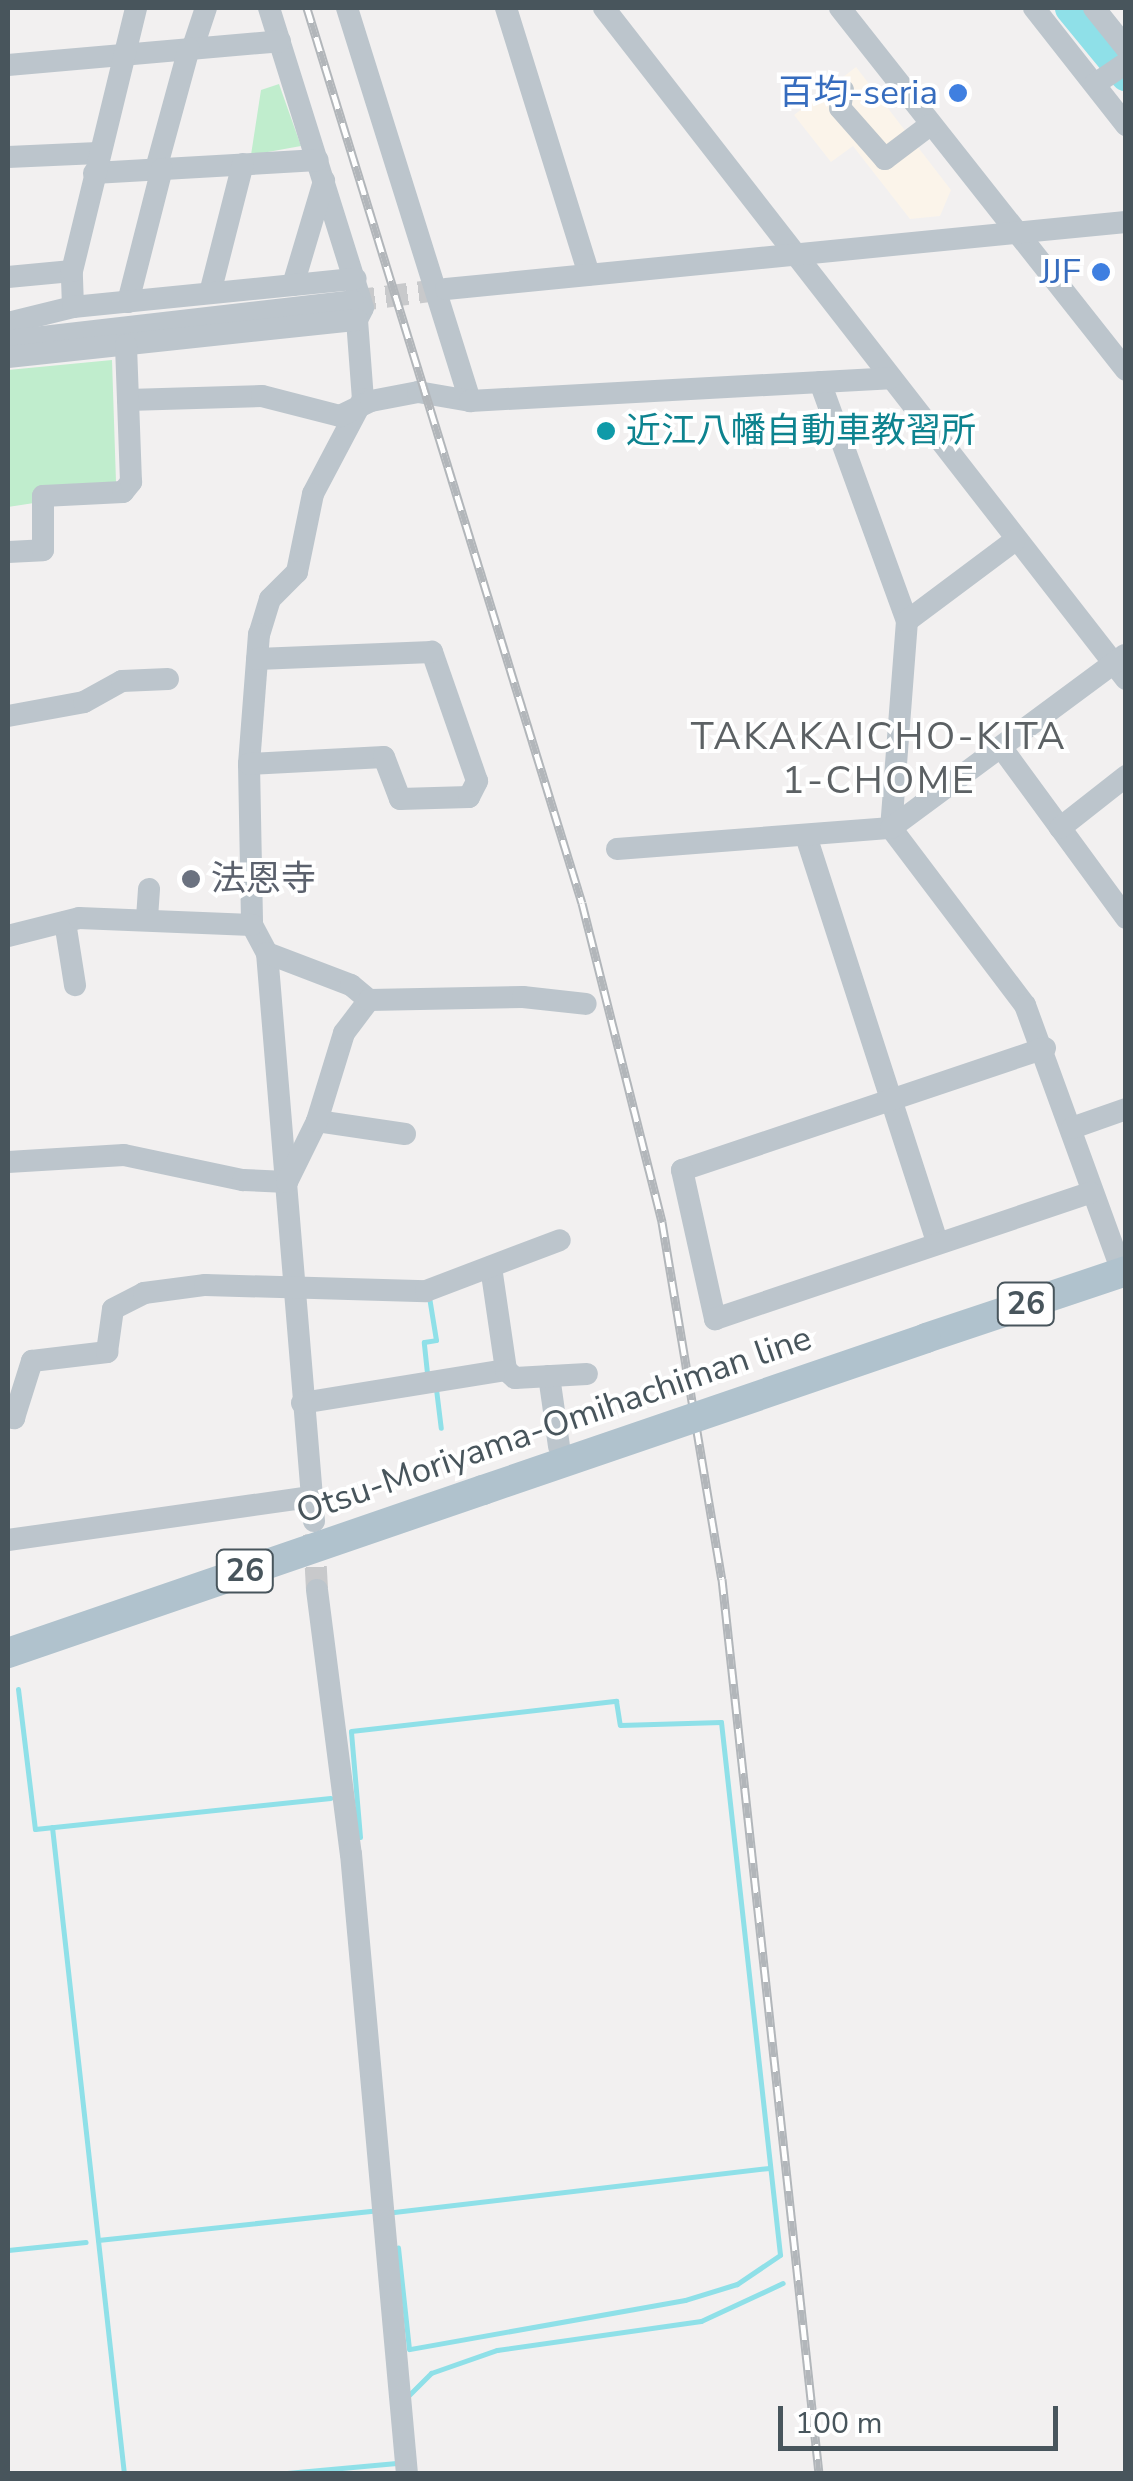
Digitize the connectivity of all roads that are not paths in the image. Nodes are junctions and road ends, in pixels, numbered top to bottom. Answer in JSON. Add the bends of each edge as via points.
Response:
{"nodes":[{"id":1,"x":136,"y":8,"type":"edge"},
{"id":2,"x":206,"y":8,"type":"edge"},
{"id":3,"x":268,"y":8,"type":"edge"},
{"id":4,"x":347,"y":8,"type":"edge"},
{"id":5,"x":506,"y":8,"type":"edge"},
{"id":6,"x":840,"y":8,"type":"edge"},
{"id":7,"x":1034,"y":8,"type":"edge"},
{"id":8,"x":1094,"y":8,"type":"edge"},
{"id":9,"x":615,"y":11,"type":"edge"},
{"id":10,"x":280,"y":42,"type":"junction"},
{"id":11,"x":191,"y":47,"type":"junction"},
{"id":12,"x":1126,"y":48,"type":"edge"},
{"id":13,"x":123,"y":54,"type":"junction"},
{"id":14,"x":1126,"y":64,"type":"edge"},
{"id":15,"x":8,"y":65,"type":"edge"},
{"id":16,"x":1095,"y":84,"type":"junction"},
{"id":17,"x":844,"y":90,"type":"dead end"},
{"id":18,"x":930,"y":125,"type":"junction"},
{"id":19,"x":1126,"y":125,"type":"edge"},
{"id":20,"x":8,"y":157,"type":"edge"},
{"id":21,"x":96,"y":163,"type":"junction"},
{"id":22,"x":243,"y":164,"type":"junction"},
{"id":23,"x":159,"y":169,"type":"junction"},
{"id":24,"x":321,"y":170,"type":"junction"},
{"id":25,"x":1126,"y":222,"type":"edge"},
{"id":26,"x":1016,"y":238,"type":"junction"},
{"id":27,"x":792,"y":254,"type":"junction"},
{"id":28,"x":72,"y":271,"type":"junction"},
{"id":29,"x":589,"y":274,"type":"junction"},
{"id":30,"x":8,"y":277,"type":"edge"},
{"id":31,"x":293,"y":285,"type":"junction"},
{"id":32,"x":446,"y":290,"type":"tunnel mouth"},
{"id":33,"x":210,"y":294,"type":"junction"},
{"id":34,"x":355,"y":300,"type":"junction"},
{"id":35,"x":128,"y":302,"type":"junction"},
{"id":36,"x":73,"y":307,"type":"junction"},
{"id":37,"x":8,"y":323,"type":"edge"},
{"id":38,"x":8,"y":341,"type":"edge"},
{"id":39,"x":126,"y":344,"type":"junction"},
{"id":40,"x":8,"y":356,"type":"edge"},
{"id":41,"x":1126,"y":370,"type":"edge"},
{"id":42,"x":890,"y":378,"type":"junction"},
{"id":43,"x":820,"y":382,"type":"junction"},
{"id":44,"x":128,"y":400,"type":"junction"},
{"id":45,"x":470,"y":401,"type":"junction"},
{"id":46,"x":354,"y":415,"type":"junction"},
{"id":47,"x":1014,"y":541,"type":"junction"},
{"id":48,"x":8,"y":552,"type":"edge"},
{"id":49,"x":907,"y":621,"type":"junction"},
{"id":50,"x":257,"y":659,"type":"junction"},
{"id":51,"x":1122,"y":666,"type":"edge"},
{"id":52,"x":168,"y":679,"type":"dead end"},
{"id":53,"x":8,"y":716,"type":"edge"},
{"id":54,"x":1001,"y":747,"type":"junction"},
{"id":55,"x":250,"y":764,"type":"junction"},
{"id":56,"x":1126,"y":776,"type":"edge"},
{"id":57,"x":892,"y":828,"type":"junction"},
{"id":58,"x":1060,"y":828,"type":"junction"},
{"id":59,"x":806,"y":836,"type":"junction"},
{"id":60,"x":617,"y":849,"type":"dead end"},
{"id":61,"x":149,"y":889,"type":"dead end"},
{"id":62,"x":147,"y":918,"type":"junction"},
{"id":63,"x":1126,"y":918,"type":"edge"},
{"id":64,"x":64,"y":922,"type":"junction"},
{"id":65,"x":252,"y":925,"type":"junction"},
{"id":66,"x":8,"y":936,"type":"edge"},
{"id":67,"x":267,"y":953,"type":"junction"},
{"id":68,"x":75,"y":985,"type":"dead end"},
{"id":69,"x":369,"y":1000,"type":"junction"},
{"id":70,"x":586,"y":1004,"type":"dead end"},
{"id":71,"x":1044,"y":1048,"type":"junction"},
{"id":72,"x":890,"y":1098,"type":"junction"},
{"id":73,"x":1126,"y":1110,"type":"edge"},
{"id":74,"x":316,"y":1122,"type":"junction"},
{"id":75,"x":1072,"y":1128,"type":"junction"},
{"id":76,"x":405,"y":1134,"type":"dead end"},
{"id":77,"x":8,"y":1162,"type":"edge"},
{"id":78,"x":287,"y":1182,"type":"junction"},
{"id":79,"x":1090,"y":1193,"type":"junction"},
{"id":80,"x":560,"y":1240,"type":"dead end"},
{"id":81,"x":937,"y":1241,"type":"junction"},
{"id":82,"x":490,"y":1267,"type":"junction"},
{"id":83,"x":1124,"y":1271,"type":"edge"},
{"id":84,"x":294,"y":1289,"type":"junction"},
{"id":85,"x":506,"y":1370,"type":"junction"},
{"id":86,"x":587,"y":1374,"type":"dead end"},
{"id":87,"x":549,"y":1376,"type":"junction"},
{"id":88,"x":302,"y":1404,"type":"junction"},
{"id":89,"x":8,"y":1415,"type":"edge"},
{"id":90,"x":559,"y":1446,"type":"dead end"},
{"id":91,"x":311,"y":1497,"type":"junction"},
{"id":92,"x":314,"y":1522,"type":"tunnel mouth"},
{"id":93,"x":8,"y":1540,"type":"edge"},
{"id":94,"x":317,"y":1590,"type":"tunnel mouth"},
{"id":95,"x":8,"y":1653,"type":"edge"},
{"id":96,"x":407,"y":2473,"type":"edge"},
{"id":97,"x":394,"y":2474,"type":"edge"}],
"edges":[{"from":1,"to":13,"type":"street"},
{"from":2,"to":11,"type":"street"},
{"from":3,"to":10,"type":"street"},
{"from":4,"to":45,"type":"street"},
{"from":5,"to":29,"type":"street"},
{"from":6,"to":18,"type":"street"},
{"from":7,"to":16,"type":"street"},
{"from":8,"to":12,"type":"street"},
{"from":9,"to":27,"type":"street"},
{"from":10,"to":11,"type":"street"},
{"from":10,"to":24,"type":"street"},
{"from":11,"to":13,"type":"street"},
{"from":11,"to":23,"type":"street"},
{"from":13,"to":15,"type":"street"},
{"from":13,"to":21,"type":"street"},
{"from":14,"to":16,"type":"street"},
{"from":16,"to":19,"type":"street"},
{"from":17,"to":18,"type":"street","via":[[840,108],[884,159]]},
{"from":18,"to":26,"type":"street"},
{"from":20,"to":21,"type":"street"},
{"from":21,"to":23,"type":"street"},
{"from":21,"to":28,"type":"street"},
{"from":22,"to":23,"type":"street"},
{"from":22,"to":24,"type":"street"},
{"from":22,"to":33,"type":"street"},
{"from":23,"to":35,"type":"street"},
{"from":24,"to":31,"type":"street"},
{"from":24,"to":34,"type":"street"},
{"from":25,"to":26,"type":"street"},
{"from":26,"to":27,"type":"street"},
{"from":26,"to":41,"type":"street"},
{"from":27,"to":29,"type":"street"},
{"from":27,"to":42,"type":"street"},
{"from":28,"to":30,"type":"street"},
{"from":28,"to":36,"type":"street"},
{"from":29,"to":32,"type":"street"},
{"from":31,"to":33,"type":"street"},
{"from":31,"to":34,"type":"street"},
{"from":33,"to":35,"type":"street"},
{"from":34,"to":38,"type":"street"},
{"from":34,"to":39,"type":"street"},
{"from":34,"to":46,"type":"street","via":[[363,400]]},
{"from":35,"to":36,"type":"street"},
{"from":36,"to":37,"type":"street"},
{"from":39,"to":40,"type":"street"},
{"from":39,"to":44,"type":"street"},
{"from":42,"to":43,"type":"street"},
{"from":42,"to":47,"type":"street"},
{"from":43,"to":45,"type":"street"},
{"from":43,"to":49,"type":"street"},
{"from":44,"to":46,"type":"street","via":[[262,396]]},
{"from":44,"to":48,"type":"street","via":[[130,482],[123,492],[44,496],[43,550]]},
{"from":45,"to":46,"type":"street","via":[[418,392],[371,401]]},
{"from":46,"to":50,"type":"street","via":[[312,494],[297,572],[270,599]]},
{"from":47,"to":49,"type":"street"},
{"from":47,"to":51,"type":"street"},
{"from":49,"to":57,"type":"street"},
{"from":50,"to":55,"type":"street"},
{"from":50,"to":55,"type":"street","via":[[432,652],[476,782],[469,797],[400,799],[384,758]]},
{"from":51,"to":54,"type":"street"},
{"from":52,"to":53,"type":"street","via":[[122,681],[84,702]]},
{"from":54,"to":57,"type":"street"},
{"from":54,"to":58,"type":"street"},
{"from":55,"to":65,"type":"street"},
{"from":56,"to":58,"type":"street"},
{"from":57,"to":59,"type":"street"},
{"from":57,"to":71,"type":"street","via":[[1025,1005]]},
{"from":58,"to":63,"type":"street"},
{"from":59,"to":60,"type":"street"},
{"from":59,"to":72,"type":"street"},
{"from":61,"to":62,"type":"street"},
{"from":62,"to":64,"type":"street"},
{"from":62,"to":65,"type":"street"},
{"from":64,"to":66,"type":"street"},
{"from":64,"to":68,"type":"street"},
{"from":65,"to":67,"type":"street"},
{"from":67,"to":69,"type":"street","via":[[351,986]]},
{"from":67,"to":78,"type":"street"},
{"from":69,"to":70,"type":"street","via":[[523,997]]},
{"from":69,"to":74,"type":"street","via":[[344,1032]]},
{"from":71,"to":72,"type":"street"},
{"from":71,"to":75,"type":"street"},
{"from":72,"to":81,"type":"street"},
{"from":72,"to":81,"type":"street","via":[[682,1170],[715,1319]]},
{"from":73,"to":75,"type":"street"},
{"from":74,"to":76,"type":"street"},
{"from":74,"to":78,"type":"street"},
{"from":75,"to":79,"type":"street"},
{"from":77,"to":78,"type":"street","via":[[124,1155],[243,1180]]},
{"from":78,"to":84,"type":"street"},
{"from":79,"to":81,"type":"street"},
{"from":79,"to":83,"type":"street"},
{"from":80,"to":82,"type":"street"},
{"from":82,"to":84,"type":"street","via":[[426,1291]]},
{"from":82,"to":85,"type":"street"},
{"from":83,"to":95,"type":"main road","name":"Otsu-Moriyama-Omihachiman line","number":"26","bridge":true},
{"from":84,"to":88,"type":"street"},
{"from":84,"to":89,"type":"street","via":[[204,1285],[144,1293],[113,1309],[107,1352],[32,1361],[14,1418]]},
{"from":85,"to":87,"type":"street","via":[[515,1378]]},
{"from":85,"to":88,"type":"street"},
{"from":86,"to":87,"type":"street"},
{"from":87,"to":90,"type":"street"},
{"from":88,"to":91,"type":"street"},
{"from":91,"to":92,"type":"street"},
{"from":91,"to":93,"type":"street"},
{"from":94,"to":96,"type":"street","via":[[351,1854]]},
{"from":96,"to":97,"type":"street"}]}
